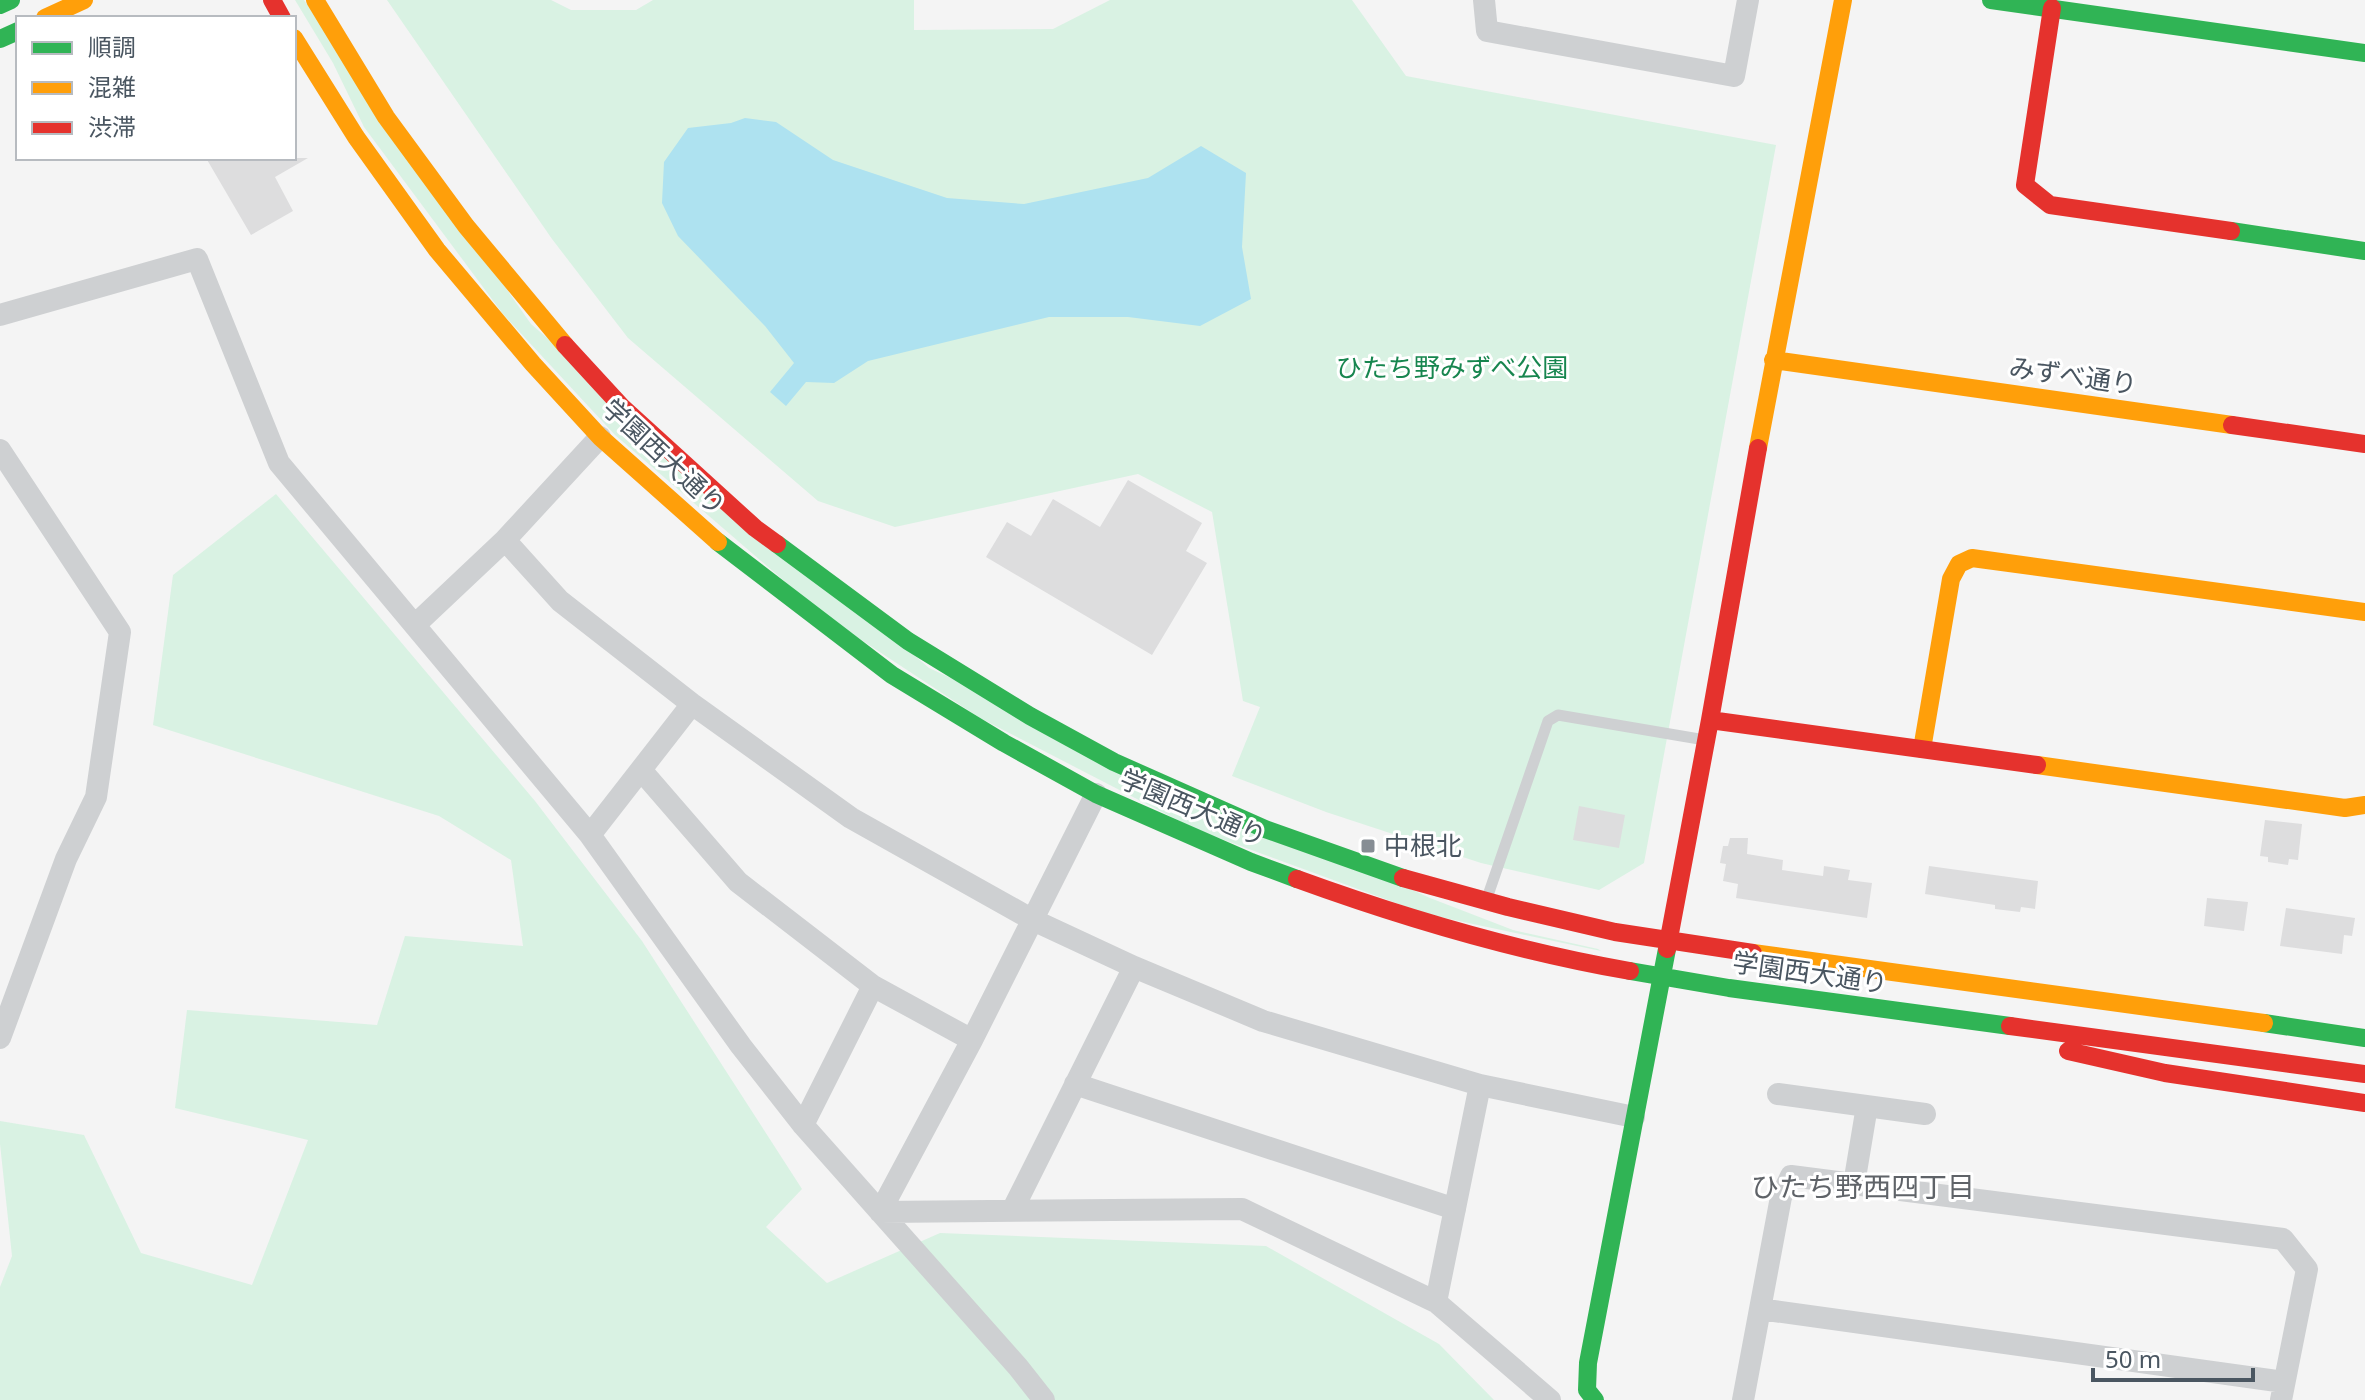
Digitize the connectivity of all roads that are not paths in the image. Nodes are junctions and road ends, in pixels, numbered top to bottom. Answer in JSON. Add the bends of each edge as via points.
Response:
{"nodes":[{"id":1,"x":11,"y":0,"type":"edge"},
{"id":2,"x":84,"y":0,"type":"edge"},
{"id":3,"x":315,"y":0,"type":"edge"},
{"id":4,"x":1484,"y":0,"type":"edge"},
{"id":5,"x":1748,"y":0,"type":"edge"},
{"id":6,"x":1843,"y":0,"type":"edge"},
{"id":7,"x":1991,"y":0,"type":"edge"},
{"id":8,"x":0,"y":5,"type":"edge"},
{"id":9,"x":2052,"y":8,"type":"junction"},
{"id":10,"x":49,"y":16,"type":"edge"},
{"id":11,"x":296,"y":41,"type":"edge"},
{"id":12,"x":2365,"y":53,"type":"edge"},
{"id":13,"x":2365,"y":251,"type":"edge"},
{"id":14,"x":0,"y":315,"type":"edge"},
{"id":15,"x":1773,"y":360,"type":"junction"},
{"id":16,"x":600,"y":437,"type":"junction"},
{"id":17,"x":2365,"y":444,"type":"edge"},
{"id":18,"x":0,"y":450,"type":"edge"},
{"id":19,"x":505,"y":540,"type":"junction"},
{"id":20,"x":2365,"y":612,"type":"edge"},
{"id":21,"x":416,"y":624,"type":"junction"},
{"id":22,"x":692,"y":704,"type":"junction"},
{"id":23,"x":1710,"y":720,"type":"junction"},
{"id":24,"x":1706,"y":740,"type":"junction"},
{"id":25,"x":1922,"y":749,"type":"junction"},
{"id":26,"x":641,"y":770,"type":"junction"},
{"id":27,"x":1096,"y":794,"type":"junction"},
{"id":28,"x":2365,"y":805,"type":"edge"},
{"id":29,"x":590,"y":835,"type":"junction"},
{"id":30,"x":1486,"y":901,"type":"junction"},
{"id":31,"x":1033,"y":920,"type":"junction"},
{"id":32,"x":1667,"y":941,"type":"junction"},
{"id":33,"x":1134,"y":967,"type":"junction"},
{"id":34,"x":1911,"y":975,"type":"junction"},
{"id":35,"x":1661,"y":976,"type":"junction"},
{"id":36,"x":2060,"y":976,"type":"dead end"},
{"id":37,"x":873,"y":986,"type":"junction"},
{"id":38,"x":2231,"y":1000,"type":"dead end"},
{"id":39,"x":2294,"y":1009,"type":"dead end"},
{"id":40,"x":1983,"y":1022,"type":"junction"},
{"id":41,"x":0,"y":1038,"type":"edge"},
{"id":42,"x":2365,"y":1038,"type":"edge"},
{"id":43,"x":972,"y":1040,"type":"junction"},
{"id":44,"x":2365,"y":1074,"type":"edge"},
{"id":45,"x":1075,"y":1084,"type":"junction"},
{"id":46,"x":1480,"y":1085,"type":"junction"},
{"id":47,"x":1778,"y":1094,"type":"dead end"},
{"id":48,"x":2365,"y":1103,"type":"edge"},
{"id":49,"x":1867,"y":1106,"type":"junction"},
{"id":50,"x":1925,"y":1114,"type":"dead end"},
{"id":51,"x":1634,"y":1117,"type":"junction"},
{"id":52,"x":803,"y":1125,"type":"junction"},
{"id":53,"x":1854,"y":1184,"type":"junction"},
{"id":54,"x":1455,"y":1209,"type":"junction"},
{"id":55,"x":1012,"y":1211,"type":"junction"},
{"id":56,"x":880,"y":1212,"type":"junction"},
{"id":57,"x":1436,"y":1302,"type":"junction"},
{"id":58,"x":1760,"y":1309,"type":"junction"},
{"id":59,"x":2282,"y":1391,"type":"edge"},
{"id":60,"x":1044,"y":1400,"type":"edge"},
{"id":61,"x":1550,"y":1400,"type":"edge"},
{"id":62,"x":1595,"y":1400,"type":"edge"},
{"id":63,"x":1743,"y":1400,"type":"edge"}],
"edges":[{"from":1,"to":8,"type":"main road"},
{"from":2,"to":10,"type":"main road"},
{"from":3,"to":30,"type":"main road","name":"学園西大通り","via":[[386,117],[466,226],[558,337],[623,408],[755,528],[908,641],[1114,762],[1265,829],[1393,875]]},
{"from":4,"to":5,"type":"street","via":[[1487,31],[1734,76]]},
{"from":6,"to":15,"type":"main road"},
{"from":7,"to":9,"type":"main road"},
{"from":9,"to":12,"type":"main road"},
{"from":9,"to":13,"type":"main road","via":[[2025,185],[2050,205]]},
{"from":11,"to":16,"type":"main road","name":"学園西大通り","via":[[437,250]]},
{"from":14,"to":21,"type":"street","via":[[197,259],[279,463]]},
{"from":15,"to":17,"type":"main road","name":"みずべ通り"},
{"from":15,"to":23,"type":"main road"},
{"from":16,"to":19,"type":"street"},
{"from":16,"to":27,"type":"main road","name":"学園西大通り","via":[[733,555],[892,675]]},
{"from":18,"to":41,"type":"street","via":[[120,632],[96,797],[66,859]]},
{"from":19,"to":21,"type":"street"},
{"from":19,"to":22,"type":"street","via":[[560,601]]},
{"from":20,"to":25,"type":"main road","via":[[1972,558],[1959,564],[1951,579]]},
{"from":21,"to":29,"type":"street"},
{"from":22,"to":26,"type":"street"},
{"from":22,"to":31,"type":"street","via":[[851,818]]},
{"from":23,"to":24,"type":"main road"},
{"from":23,"to":25,"type":"main road"},
{"from":24,"to":30,"type":"lane","via":[[1558,715],[1548,721]]},
{"from":24,"to":32,"type":"main road"},
{"from":25,"to":28,"type":"main road","via":[[2345,808]]},
{"from":26,"to":29,"type":"street"},
{"from":26,"to":37,"type":"street","via":[[738,882]]},
{"from":27,"to":31,"type":"street"},
{"from":27,"to":35,"type":"main road","name":"学園西大通り","via":[[1251,862],[1385,911],[1509,946]]},
{"from":29,"to":52,"type":"street"},
{"from":30,"to":32,"type":"main road","name":"学園西大通り"},
{"from":31,"to":33,"type":"street"},
{"from":31,"to":43,"type":"street"},
{"from":32,"to":34,"type":"main road","name":"学園西大通り"},
{"from":32,"to":35,"type":"main road"},
{"from":33,"to":45,"type":"street"},
{"from":33,"to":46,"type":"street","via":[[1263,1021]]},
{"from":34,"to":36,"type":"main road"},
{"from":34,"to":42,"type":"main road","name":"学園西大通り"},
{"from":35,"to":40,"type":"main road","name":"学園西大通り"},
{"from":35,"to":51,"type":"main road"},
{"from":37,"to":43,"type":"street"},
{"from":37,"to":52,"type":"street"},
{"from":38,"to":39,"type":"main road"},
{"from":40,"to":44,"type":"main road","name":"学園西大通り"},
{"from":40,"to":48,"type":"main road","via":[[2055,1049],[2165,1073]]},
{"from":43,"to":56,"type":"street"},
{"from":45,"to":54,"type":"street"},
{"from":45,"to":55,"type":"street"},
{"from":46,"to":51,"type":"street"},
{"from":46,"to":54,"type":"street"},
{"from":47,"to":49,"type":"street"},
{"from":49,"to":50,"type":"street"},
{"from":49,"to":53,"type":"street"},
{"from":51,"to":62,"type":"main road","via":[[1588,1363],[1587,1390]]},
{"from":52,"to":56,"type":"street"},
{"from":53,"to":58,"type":"street","via":[[1791,1176],[1781,1197]]},
{"from":53,"to":59,"type":"street","via":[[2283,1239],[2307,1269]]},
{"from":54,"to":57,"type":"street"},
{"from":55,"to":56,"type":"street"},
{"from":55,"to":57,"type":"street","via":[[1242,1209]]},
{"from":56,"to":60,"type":"street"},
{"from":57,"to":61,"type":"street"},
{"from":58,"to":59,"type":"street"},
{"from":58,"to":63,"type":"street"}]}
